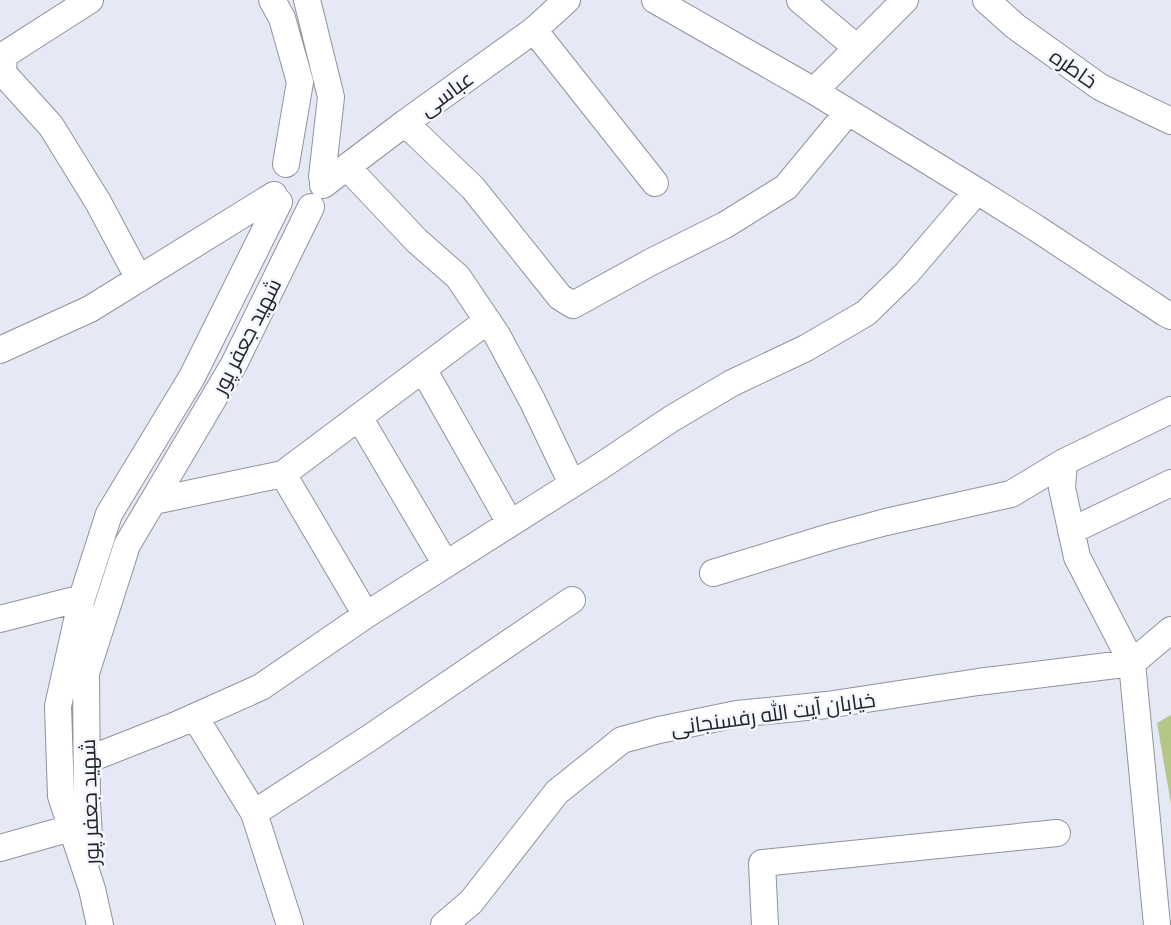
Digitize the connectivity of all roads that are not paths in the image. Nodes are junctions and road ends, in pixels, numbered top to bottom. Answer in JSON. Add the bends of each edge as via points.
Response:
{"nodes":[{"id":1,"x":90,"y":0,"type":"edge"},
{"id":2,"x":272,"y":0,"type":"edge"},
{"id":3,"x":307,"y":0,"type":"edge"},
{"id":4,"x":567,"y":0,"type":"edge"},
{"id":5,"x":655,"y":0,"type":"edge"},
{"id":6,"x":800,"y":0,"type":"edge"},
{"id":7,"x":905,"y":0,"type":"edge"},
{"id":8,"x":986,"y":0,"type":"edge"},
{"id":9,"x":534,"y":30,"type":"junction"},
{"id":10,"x":857,"y":48,"type":"junction"},
{"id":11,"x":814,"y":91,"type":"junction"},
{"id":12,"x":848,"y":112,"type":"junction"},
{"id":13,"x":1171,"y":121,"type":"edge"},
{"id":14,"x":405,"y":123,"type":"junction"},
{"id":15,"x":286,"y":164,"type":"junction"},
{"id":16,"x":347,"y":167,"type":"junction"},
{"id":17,"x":655,"y":183,"type":"dead end"},
{"id":18,"x":319,"y":189,"type":"junction"},
{"id":19,"x":977,"y":191,"type":"junction"},
{"id":20,"x":277,"y":198,"type":"junction"},
{"id":21,"x":139,"y":279,"type":"junction"},
{"id":22,"x":1171,"y":316,"type":"edge"},
{"id":23,"x":487,"y":321,"type":"junction"},
{"id":24,"x":0,"y":350,"type":"edge"},
{"id":25,"x":423,"y":369,"type":"junction"},
{"id":26,"x":1171,"y":410,"type":"edge"},
{"id":27,"x":359,"y":417,"type":"junction"},
{"id":28,"x":1064,"y":462,"type":"junction"},
{"id":29,"x":283,"y":474,"type":"junction"},
{"id":30,"x":1171,"y":483,"type":"edge"},
{"id":31,"x":572,"y":484,"type":"junction"},
{"id":32,"x":154,"y":501,"type":"junction"},
{"id":33,"x":510,"y":523,"type":"junction"},
{"id":34,"x":1071,"y":531,"type":"junction"},
{"id":35,"x":445,"y":564,"type":"junction"},
{"id":36,"x":713,"y":573,"type":"dead end"},
{"id":37,"x":82,"y":598,"type":"junction"},
{"id":38,"x":572,"y":600,"type":"dead end"},
{"id":39,"x":366,"y":615,"type":"junction"},
{"id":40,"x":0,"y":619,"type":"edge"},
{"id":41,"x":1171,"y":630,"type":"edge"},
{"id":42,"x":1132,"y":663,"type":"junction"},
{"id":43,"x":195,"y":717,"type":"junction"},
{"id":44,"x":87,"y":760,"type":"junction"},
{"id":45,"x":254,"y":813,"type":"junction"},
{"id":46,"x":71,"y":828,"type":"junction"},
{"id":47,"x":1057,"y":833,"type":"dead end"},
{"id":48,"x":0,"y":848,"type":"edge"},
{"id":49,"x":92,"y":889,"type":"junction"},
{"id":50,"x":100,"y":925,"type":"edge"},
{"id":51,"x":290,"y":925,"type":"edge"},
{"id":52,"x":444,"y":925,"type":"edge"},
{"id":53,"x":765,"y":925,"type":"edge"},
{"id":54,"x":1157,"y":925,"type":"edge"}],
"edges":[{"from":1,"to":21,"type":"street","via":[[4,55],[3,74],[51,126]]},
{"from":2,"to":15,"type":"street","via":[[282,18],[300,82]]},
{"from":3,"to":18,"type":"street","name":"شهید جعفر پور","via":[[331,97]]},
{"from":4,"to":9,"type":"street","name":"عباسی"},
{"from":5,"to":11,"type":"street"},
{"from":6,"to":10,"type":"street"},
{"from":7,"to":10,"type":"street"},
{"from":8,"to":13,"type":"street","name":"خاطره","via":[[1015,26],[1100,87]]},
{"from":9,"to":14,"type":"street","name":"عباسی"},
{"from":9,"to":17,"type":"street"},
{"from":10,"to":11,"type":"street"},
{"from":11,"to":12,"type":"street"},
{"from":12,"to":14,"type":"street","via":[[786,187],[725,225],[573,304],[560,297],[473,188]]},
{"from":12,"to":19,"type":"street"},
{"from":14,"to":16,"type":"street","name":"عباسی"},
{"from":15,"to":18,"type":"street","via":[[295,160],[310,163],[317,169]]},
{"from":15,"to":20,"type":"street","via":[[273,179]]},
{"from":16,"to":18,"type":"street","name":"عباسی"},
{"from":16,"to":23,"type":"street","via":[[417,242],[458,277]]},
{"from":18,"to":20,"type":"street","via":[[303,210],[286,208]]},
{"from":18,"to":32,"type":"street","name":"شهید جعفر پور","via":[[234,364]]},
{"from":19,"to":22,"type":"street"},
{"from":19,"to":31,"type":"street","via":[[907,273],[866,313],[806,348],[732,383]]},
{"from":20,"to":21,"type":"street"},
{"from":20,"to":37,"type":"street","name":"شهید جعفر پور","via":[[192,377],[109,514]]},
{"from":21,"to":24,"type":"street","via":[[90,309]]},
{"from":23,"to":25,"type":"street"},
{"from":23,"to":31,"type":"street","via":[[532,400]]},
{"from":25,"to":27,"type":"street"},
{"from":25,"to":33,"type":"street"},
{"from":26,"to":28,"type":"street"},
{"from":27,"to":29,"type":"street"},
{"from":27,"to":35,"type":"street"},
{"from":28,"to":34,"type":"street","via":[[1062,488]]},
{"from":28,"to":36,"type":"street","via":[[1011,494],[886,522]]},
{"from":29,"to":32,"type":"street"},
{"from":29,"to":39,"type":"street"},
{"from":30,"to":34,"type":"street"},
{"from":31,"to":33,"type":"street"},
{"from":32,"to":44,"type":"street","name":"شهید جعفر پور","via":[[127,545],[86,673]]},
{"from":33,"to":35,"type":"street"},
{"from":34,"to":42,"type":"street","via":[[1077,557]]},
{"from":35,"to":39,"type":"street"},
{"from":37,"to":40,"type":"street"},
{"from":37,"to":46,"type":"street","name":"شهید جعفر پور","via":[[58,706],[61,796]]},
{"from":38,"to":45,"type":"street"},
{"from":39,"to":43,"type":"street","via":[[261,687]]},
{"from":41,"to":42,"type":"street"},
{"from":42,"to":52,"type":"street","name":"خیابان آیت الله رفسنجانی","via":[[737,714],[622,740],[557,792],[471,902]]},
{"from":42,"to":54,"type":"street"},
{"from":43,"to":44,"type":"street"},
{"from":43,"to":45,"type":"street"},
{"from":44,"to":49,"type":"street","name":"شهید جعفر پور"},
{"from":45,"to":51,"type":"street"},
{"from":46,"to":48,"type":"street"},
{"from":46,"to":49,"type":"street","name":"شهید جعفر پور"},
{"from":47,"to":53,"type":"street","via":[[762,864]]},
{"from":49,"to":50,"type":"street"}]}
